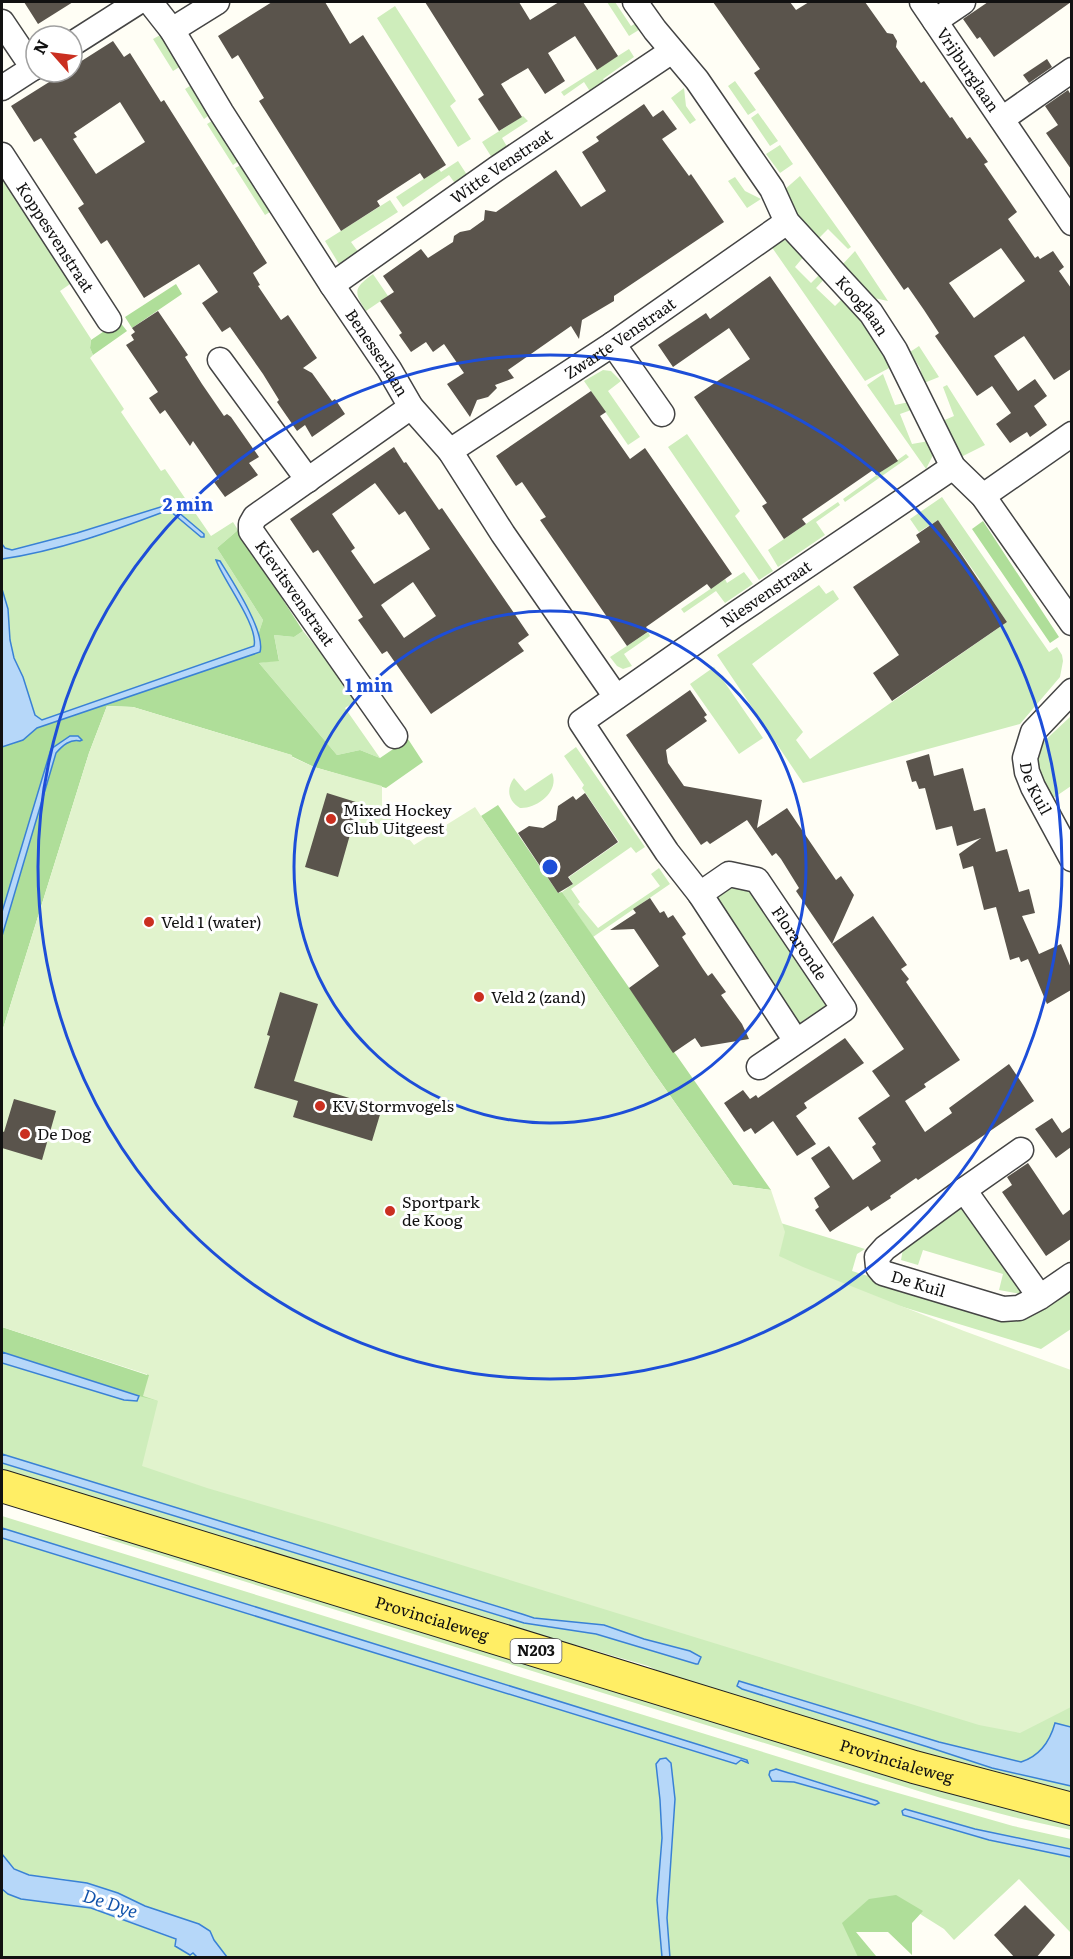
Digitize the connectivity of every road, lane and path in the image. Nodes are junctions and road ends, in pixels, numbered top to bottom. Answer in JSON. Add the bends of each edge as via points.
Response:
{"nodes":[{"id":1,"x":138,"y":2,"type":"edge"},
{"id":2,"x":150,"y":2,"type":"edge"},
{"id":3,"x":218,"y":2,"type":"edge"},
{"id":4,"x":635,"y":2,"type":"edge"},
{"id":5,"x":963,"y":2,"type":"edge"},
{"id":6,"x":929,"y":11,"type":"edge"},
{"id":7,"x":2,"y":22,"type":"edge"},
{"id":8,"x":172,"y":30,"type":"junction"},
{"id":9,"x":84,"y":36,"type":"edge"},
{"id":10,"x":672,"y":51,"type":"junction"},
{"id":11,"x":24,"y":52,"type":"edge"},
{"id":12,"x":1071,"y":70,"type":"edge"},
{"id":13,"x":24,"y":74,"type":"edge"},
{"id":14,"x":2,"y":88,"type":"edge"},
{"id":15,"x":1002,"y":119,"type":"junction"},
{"id":16,"x":2,"y":154,"type":"edge"},
{"id":17,"x":1070,"y":217,"type":"edge"},
{"id":18,"x":787,"y":222,"type":"junction"},
{"id":19,"x":332,"y":285,"type":"junction"},
{"id":20,"x":109,"y":320,"type":"dead end"},
{"id":21,"x":613,"y":344,"type":"junction"},
{"id":22,"x":220,"y":360,"type":"dead end"},
{"id":23,"x":411,"y":407,"type":"junction"},
{"id":24,"x":662,"y":414,"type":"dead end"},
{"id":25,"x":1071,"y":435,"type":"edge"},
{"id":26,"x":450,"y":451,"type":"junction"},
{"id":27,"x":953,"y":467,"type":"junction"},
{"id":28,"x":308,"y":480,"type":"junction"},
{"id":29,"x":983,"y":496,"type":"junction"},
{"id":30,"x":1071,"y":623,"type":"edge"},
{"id":31,"x":1071,"y":691,"type":"edge"},
{"id":32,"x":616,"y":697,"type":"junction"},
{"id":33,"x":395,"y":736,"type":"dead end"},
{"id":34,"x":1071,"y":859,"type":"edge"},
{"id":35,"x":699,"y":894,"type":"junction"},
{"id":36,"x":796,"y":1041,"type":"junction"},
{"id":37,"x":759,"y":1067,"type":"dead end"},
{"id":38,"x":1022,"y":1150,"type":"dead end"},
{"id":39,"x":964,"y":1190,"type":"junction"},
{"id":40,"x":1071,"y":1275,"type":"edge"},
{"id":41,"x":1040,"y":1297,"type":"junction"},
{"id":42,"x":2,"y":1486,"type":"edge"},
{"id":43,"x":1071,"y":1809,"type":"edge"}],
"edges":[{"from":1,"to":9,"type":"street"},
{"from":2,"to":8,"type":"street","name":"Benesserlaan"},
{"from":3,"to":8,"type":"street"},
{"from":4,"to":10,"type":"street","name":"Kooglaan"},
{"from":5,"to":6,"type":"street","name":"Vrijburglaan"},
{"from":6,"to":15,"type":"street","name":"Vrijburglaan"},
{"from":7,"to":11,"type":"street"},
{"from":8,"to":19,"type":"street","name":"Benesserlaan"},
{"from":10,"to":18,"type":"street","name":"Kooglaan","via":[[697,80],[772,189]]},
{"from":10,"to":19,"type":"street","name":"Witte Venstraat"},
{"from":12,"to":15,"type":"street","name":"Vrijburglaan"},
{"from":13,"to":14,"type":"street"},
{"from":15,"to":17,"type":"street","name":"Vrijburglaan"},
{"from":16,"to":20,"type":"street","name":"Koppesvenstraat"},
{"from":18,"to":21,"type":"street","name":"Zwarte Venstraat"},
{"from":18,"to":27,"type":"street","name":"Kooglaan","via":[[871,313],[895,350]]},
{"from":19,"to":23,"type":"street","name":"Benesserlaan"},
{"from":21,"to":24,"type":"street"},
{"from":21,"to":26,"type":"street","name":"Zwarte Venstraat"},
{"from":22,"to":28,"type":"street"},
{"from":23,"to":26,"type":"street","name":"Benesserlaan"},
{"from":23,"to":28,"type":"street","name":"Kievitsvenstraat"},
{"from":25,"to":29,"type":"street"},
{"from":26,"to":32,"type":"street","name":"Benesserlaan"},
{"from":27,"to":29,"type":"street","name":"Kooglaan"},
{"from":27,"to":32,"type":"street","name":"Niesvenstraat"},
{"from":28,"to":33,"type":"street","name":"Kievitsvenstraat","via":[[255,517],[251,531]]},
{"from":29,"to":30,"type":"street","name":"Kooglaan"},
{"from":31,"to":34,"type":"street","name":"De Kuil","via":[[1033,732],[1026,758],[1033,787]]},
{"from":32,"to":35,"type":"street","name":"Niesvenstraat","via":[[581,723]]},
{"from":35,"to":36,"type":"street"},
{"from":35,"to":36,"type":"street","name":"Floraronde","via":[[729,874],[757,880],[844,1009]]},
{"from":36,"to":37,"type":"street","name":"Floraronde"},
{"from":38,"to":39,"type":"street","name":"De Kuil"},
{"from":39,"to":41,"type":"street"},
{"from":39,"to":41,"type":"street","name":"De Kuil","via":[[885,1248],[878,1257],[878,1267],[883,1273],[1003,1309],[1019,1308]]},
{"from":40,"to":41,"type":"street","name":"De Kuil"},
{"from":42,"to":43,"type":"main road","name":"Provincialeweg","number":"N203","via":[[914,1767]]}]}
